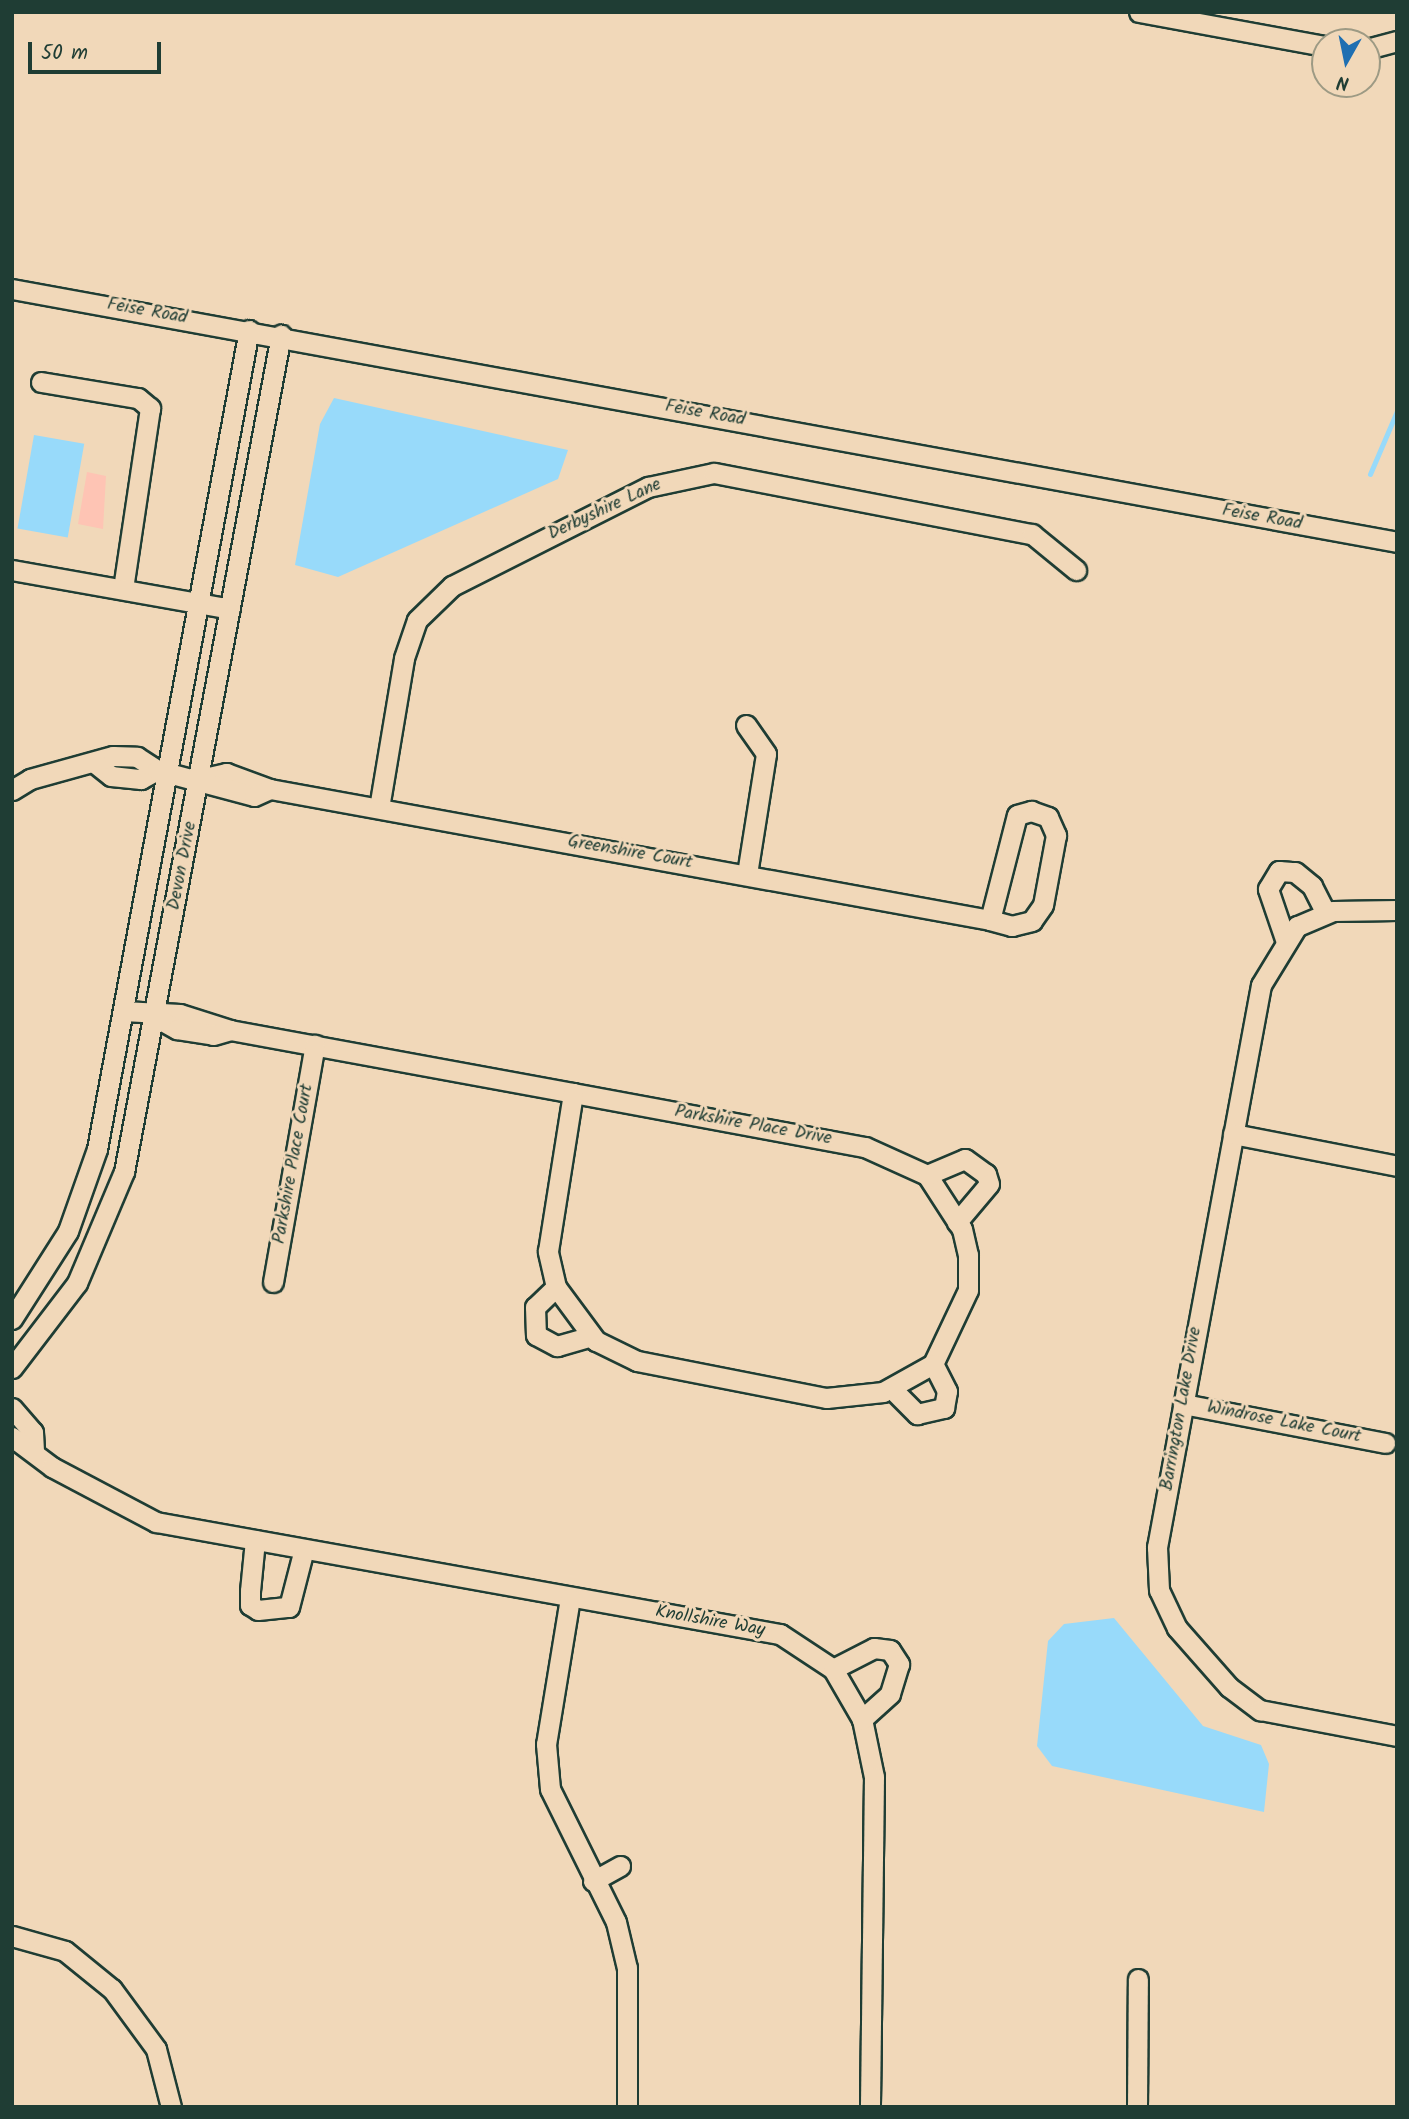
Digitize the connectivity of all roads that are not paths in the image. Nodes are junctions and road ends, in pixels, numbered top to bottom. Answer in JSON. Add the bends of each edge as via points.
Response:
{"nodes":[{"id":1,"x":1139,"y":12,"type":"edge"},
{"id":2,"x":1311,"y":43,"type":"edge"},
{"id":3,"x":12,"y":289,"type":"edge"},
{"id":4,"x":249,"y":330,"type":"junction"},
{"id":5,"x":281,"y":335,"type":"junction"},
{"id":6,"x":41,"y":382,"type":"dead end"},
{"id":7,"x":1397,"y":542,"type":"edge"},
{"id":8,"x":1076,"y":569,"type":"dead end"},
{"id":9,"x":12,"y":570,"type":"edge"},
{"id":10,"x":122,"y":589,"type":"junction"},
{"id":11,"x":199,"y":603,"type":"junction"},
{"id":12,"x":230,"y":609,"type":"junction"},
{"id":13,"x":747,"y":725,"type":"dead end"},
{"id":14,"x":163,"y":771,"type":"junction"},
{"id":15,"x":200,"y":779,"type":"junction"},
{"id":16,"x":12,"y":790,"type":"edge"},
{"id":17,"x":379,"y":808,"type":"junction"},
{"id":18,"x":747,"y":874,"type":"junction"},
{"id":19,"x":1397,"y":910,"type":"edge"},
{"id":20,"x":1326,"y":912,"type":"junction"},
{"id":21,"x":990,"y":920,"type":"junction"},
{"id":22,"x":1285,"y":939,"type":"junction"},
{"id":23,"x":123,"y":1011,"type":"junction"},
{"id":24,"x":155,"y":1017,"type":"junction"},
{"id":25,"x":315,"y":1045,"type":"junction"},
{"id":26,"x":573,"y":1093,"type":"junction"},
{"id":27,"x":1233,"y":1134,"type":"junction"},
{"id":28,"x":1397,"y":1166,"type":"edge"},
{"id":29,"x":927,"y":1175,"type":"junction"},
{"id":30,"x":957,"y":1222,"type":"junction"},
{"id":31,"x":273,"y":1282,"type":"dead end"},
{"id":32,"x":556,"y":1287,"type":"junction"},
{"id":33,"x":12,"y":1319,"type":"edge"},
{"id":34,"x":592,"y":1336,"type":"junction"},
{"id":35,"x":933,"y":1364,"type":"junction"},
{"id":36,"x":12,"y":1368,"type":"edge"},
{"id":37,"x":891,"y":1388,"type":"junction"},
{"id":38,"x":1183,"y":1404,"type":"junction"},
{"id":39,"x":12,"y":1408,"type":"edge"},
{"id":40,"x":12,"y":1437,"type":"edge"},
{"id":41,"x":1385,"y":1443,"type":"dead end"},
{"id":42,"x":34,"y":1452,"type":"junction"},
{"id":43,"x":255,"y":1540,"type":"junction"},
{"id":44,"x":304,"y":1549,"type":"junction"},
{"id":45,"x":569,"y":1598,"type":"junction"},
{"id":46,"x":834,"y":1669,"type":"junction"},
{"id":47,"x":862,"y":1719,"type":"junction"},
{"id":48,"x":1397,"y":1736,"type":"edge"},
{"id":49,"x":620,"y":1866,"type":"dead end"},
{"id":50,"x":593,"y":1881,"type":"junction"},
{"id":51,"x":12,"y":1936,"type":"edge"},
{"id":52,"x":1138,"y":1979,"type":"dead end"},
{"id":53,"x":171,"y":2107,"type":"edge"},
{"id":54,"x":627,"y":2107,"type":"edge"},
{"id":55,"x":870,"y":2107,"type":"edge"},
{"id":56,"x":1137,"y":2107,"type":"edge"}],
"edges":[{"from":1,"to":2,"type":"street"},
{"from":3,"to":4,"type":"street","name":"Feise Road"},
{"from":4,"to":5,"type":"street","name":"Feise Road"},
{"from":4,"to":11,"type":"street","name":"Devon Drive"},
{"from":5,"to":7,"type":"street","name":"Feise Road"},
{"from":5,"to":12,"type":"street","name":"Devon Drive"},
{"from":6,"to":10,"type":"street","via":[[138,398],[150,408]]},
{"from":8,"to":17,"type":"street","name":"Derbyshire Lane","via":[[1032,534],[1018,531],[714,473],[648,487],[452,586],[417,620],[404,658]]},
{"from":9,"to":10,"type":"street"},
{"from":10,"to":11,"type":"street"},
{"from":11,"to":12,"type":"street"},
{"from":11,"to":14,"type":"street","name":"Devon Drive"},
{"from":12,"to":15,"type":"street","name":"Devon Drive"},
{"from":13,"to":18,"type":"street","via":[[766,754]]},
{"from":14,"to":15,"type":"street","name":"Greenshire Court"},
{"from":14,"to":16,"type":"street","via":[[141,779],[111,776],[96,764],[61,768]]},
{"from":14,"to":23,"type":"street","name":"Devon Drive"},
{"from":15,"to":17,"type":"street","name":"Greenshire Court","via":[[254,796],[270,789]]},
{"from":15,"to":24,"type":"street","name":"Devon Drive"},
{"from":17,"to":18,"type":"street","name":"Greenshire Court"},
{"from":18,"to":21,"type":"street","name":"Greenshire Court"},
{"from":19,"to":20,"type":"street"},
{"from":20,"to":22,"type":"street"},
{"from":20,"to":22,"type":"street","via":[[1312,886],[1295,872],[1279,871],[1268,889]]},
{"from":21,"to":21,"type":"street","name":"Greenshire Court","via":[[1012,926],[1038,914],[1056,835],[1048,817],[1031,811],[1017,815]]},
{"from":22,"to":27,"type":"street","name":"Barrington Lake Drive","via":[[1257,998]]},
{"from":23,"to":24,"type":"street","name":"Parkshire Place Drive"},
{"from":23,"to":33,"type":"street","name":"Devon Drive","via":[[84,1193],[49,1268]]},
{"from":24,"to":25,"type":"street","name":"Parkshire Place Drive","via":[[177,1029],[213,1035],[230,1030]]},
{"from":24,"to":36,"type":"street","name":"Devon Drive","via":[[131,1147],[106,1226],[72,1291]]},
{"from":25,"to":26,"type":"street","name":"Parkshire Place Drive"},
{"from":25,"to":31,"type":"street","name":"Parkshire Place Court"},
{"from":26,"to":29,"type":"street","name":"Parkshire Place Drive","via":[[865,1147]]},
{"from":26,"to":32,"type":"street","via":[[549,1229]]},
{"from":27,"to":28,"type":"street"},
{"from":27,"to":38,"type":"street","name":"Barrington Lake Drive"},
{"from":29,"to":30,"type":"street"},
{"from":29,"to":30,"type":"street","via":[[965,1158],[986,1174],[989,1184]]},
{"from":30,"to":35,"type":"street","via":[[968,1255],[968,1290]]},
{"from":32,"to":34,"type":"street"},
{"from":32,"to":34,"type":"street","via":[[535,1307],[536,1335],[556,1346]]},
{"from":34,"to":37,"type":"street","via":[[637,1361],[826,1398]]},
{"from":35,"to":37,"type":"street"},
{"from":35,"to":37,"type":"street","via":[[947,1391],[944,1408],[917,1414]]},
{"from":38,"to":41,"type":"street","name":"Windrose Lake Court"},
{"from":38,"to":48,"type":"street","name":"Barrington Lake Drive","via":[[1157,1547],[1159,1590],[1177,1628],[1228,1687],[1260,1710]]},
{"from":39,"to":42,"type":"street","via":[[33,1432]]},
{"from":40,"to":42,"type":"street","name":"Knollshire Way"},
{"from":42,"to":43,"type":"street","name":"Knollshire Way","via":[[134,1514]]},
{"from":43,"to":44,"type":"street","name":"Knollshire Way"},
{"from":43,"to":44,"type":"street","via":[[250,1605],[258,1610],[289,1607]]},
{"from":44,"to":45,"type":"street","name":"Knollshire Way"},
{"from":45,"to":46,"type":"street","name":"Knollshire Way","via":[[780,1634]]},
{"from":45,"to":50,"type":"street","via":[[546,1744],[550,1789]]},
{"from":46,"to":47,"type":"street","name":"Knollshire Way"},
{"from":46,"to":47,"type":"street","via":[[874,1648],[890,1650],[899,1664],[890,1694]]},
{"from":47,"to":55,"type":"street","name":"Knollshire Way","via":[[874,1777]]},
{"from":49,"to":50,"type":"street"},
{"from":50,"to":54,"type":"street","via":[[616,1922],[627,1968]]},
{"from":51,"to":53,"type":"street","via":[[65,1951],[112,1989],[156,2049]]},
{"from":52,"to":56,"type":"street"}]}
